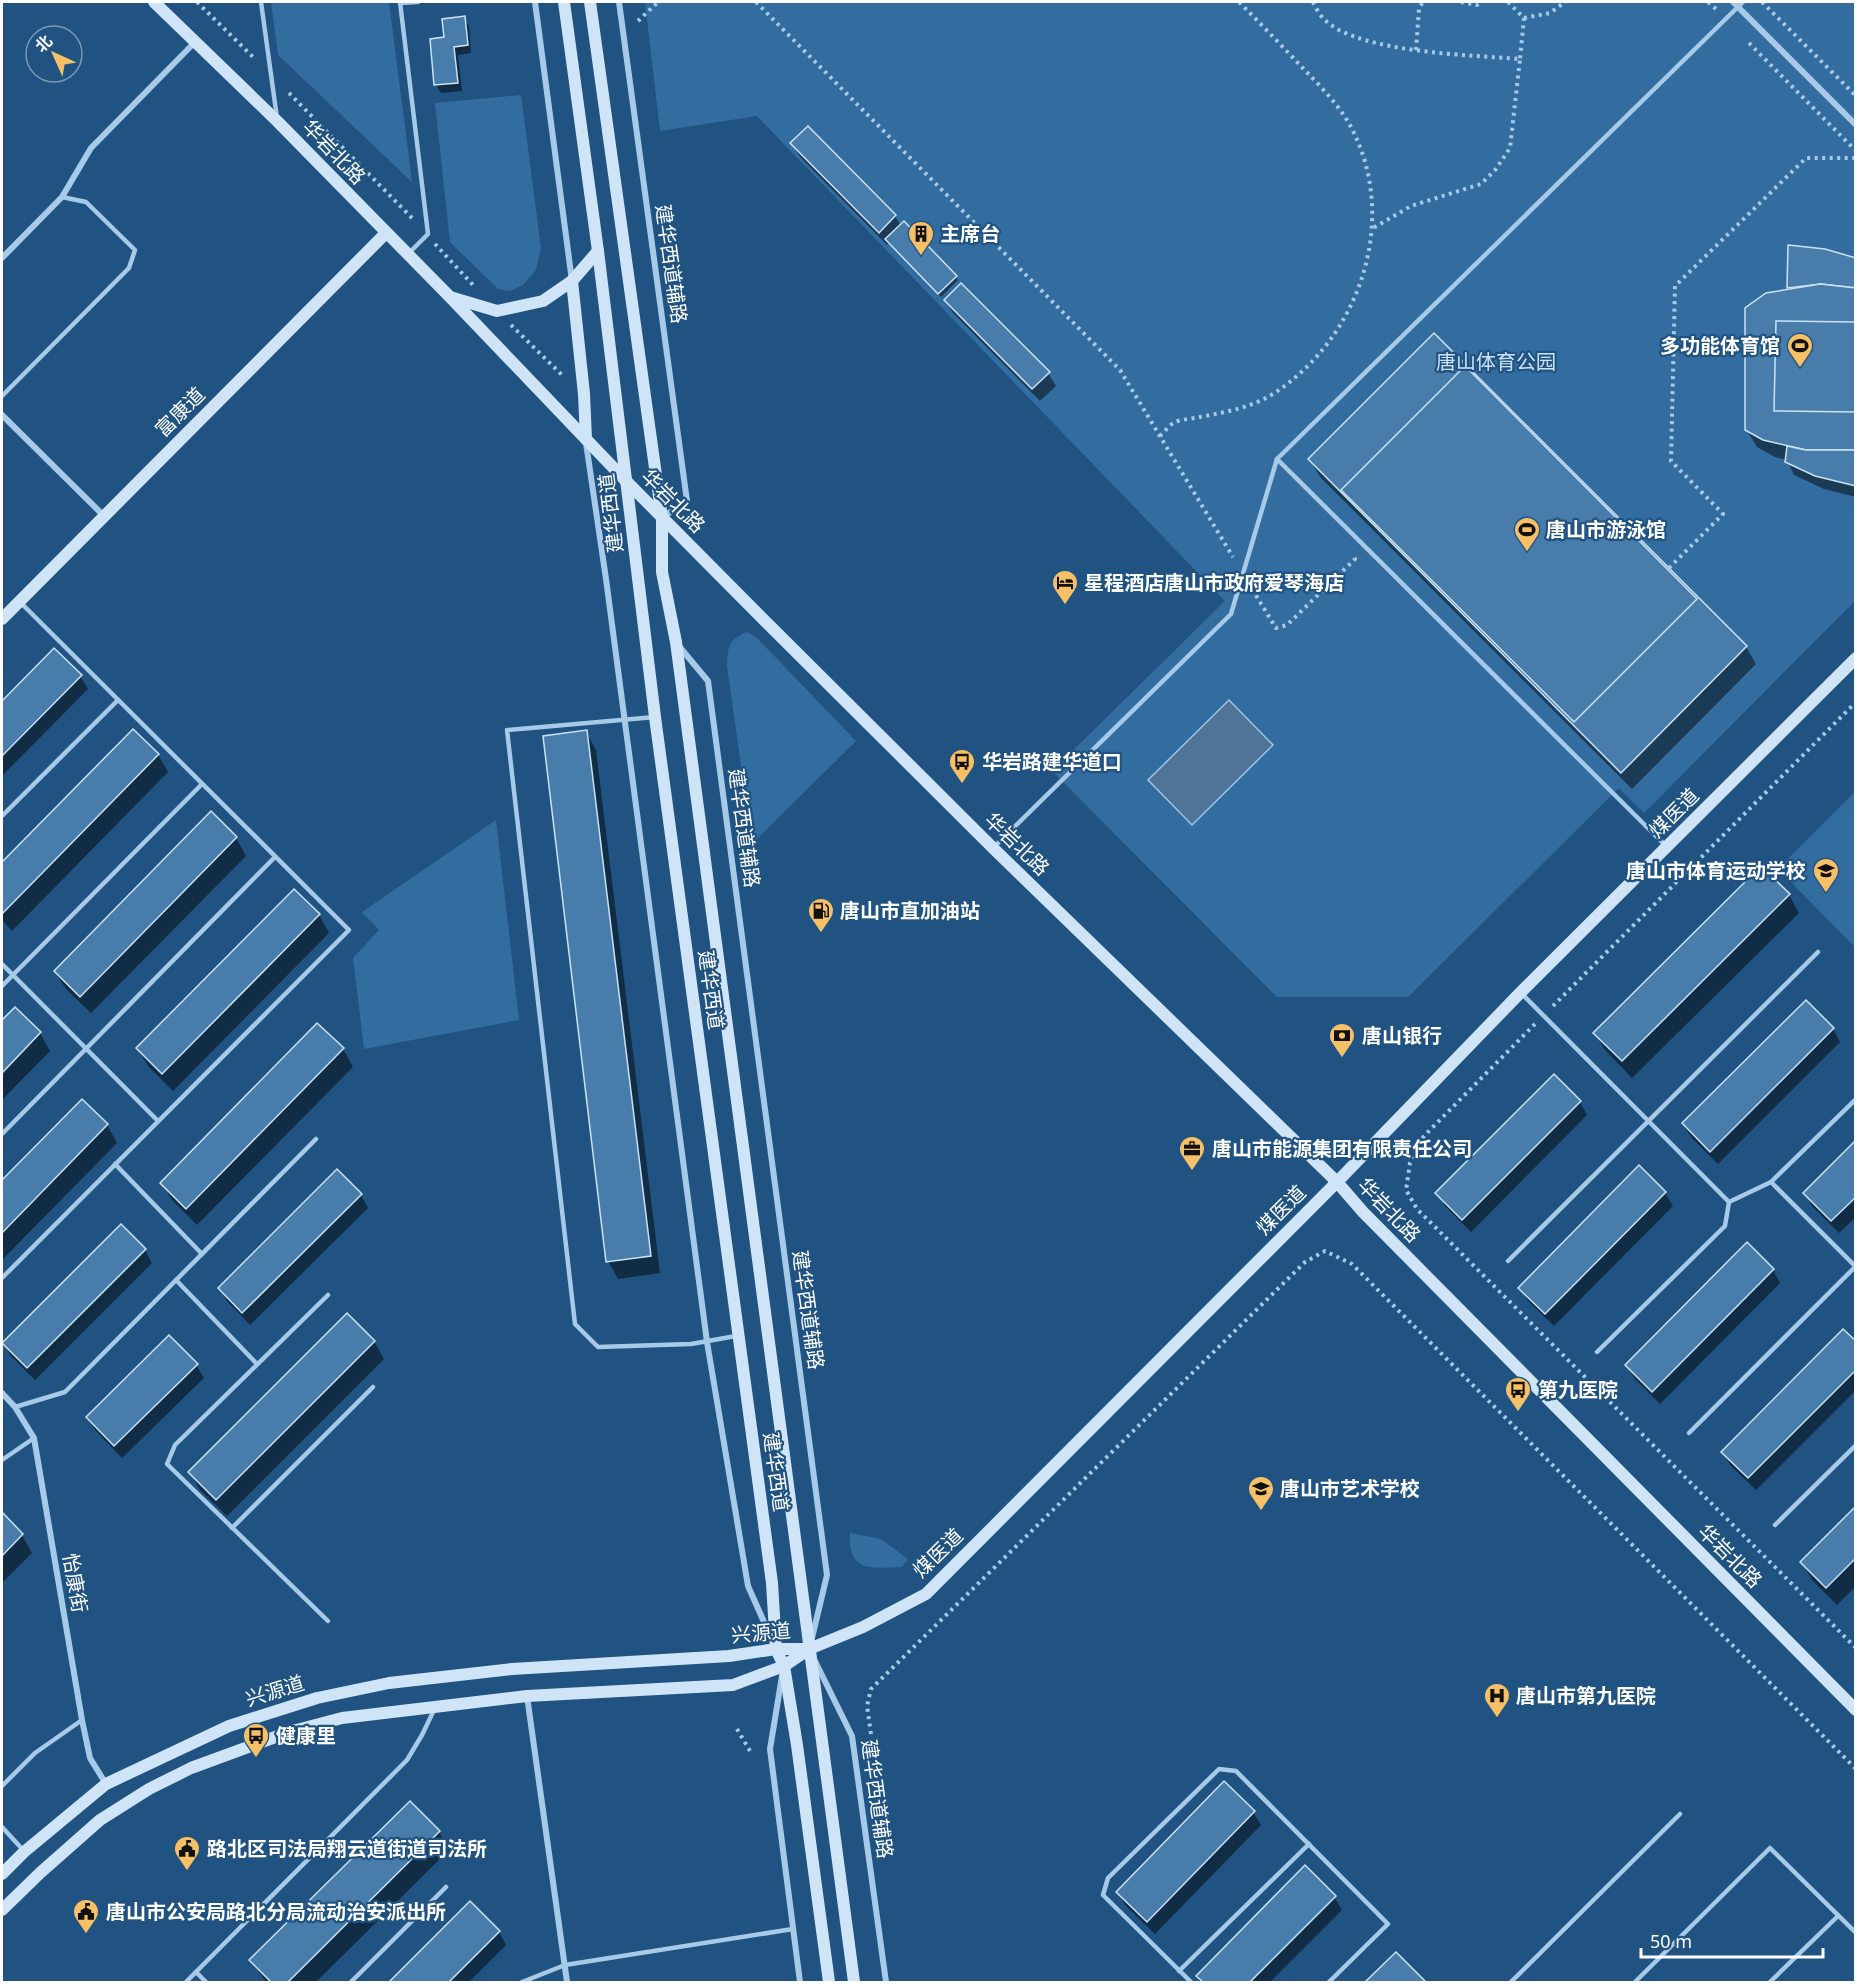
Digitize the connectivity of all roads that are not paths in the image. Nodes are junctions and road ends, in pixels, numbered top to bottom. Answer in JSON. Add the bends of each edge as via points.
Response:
{"nodes":[{"id":1,"x":154,"y":2,"type":"edge"},
{"id":2,"x":261,"y":2,"type":"edge"},
{"id":3,"x":400,"y":2,"type":"edge"},
{"id":4,"x":418,"y":2,"type":"edge"},
{"id":5,"x":536,"y":2,"type":"edge"},
{"id":6,"x":564,"y":2,"type":"edge"},
{"id":7,"x":590,"y":2,"type":"edge"},
{"id":8,"x":619,"y":2,"type":"edge"},
{"id":9,"x":1738,"y":3,"type":"edge"},
{"id":10,"x":195,"y":42,"type":"junction"},
{"id":11,"x":278,"y":122,"type":"junction"},
{"id":12,"x":1856,"y":125,"type":"edge"},
{"id":13,"x":63,"y":197,"type":"junction"},
{"id":14,"x":386,"y":233,"type":"junction"},
{"id":15,"x":598,"y":251,"type":"junction"},
{"id":16,"x":407,"y":255,"type":"junction"},
{"id":17,"x":2,"y":258,"type":"edge"},
{"id":18,"x":572,"y":281,"type":"junction"},
{"id":19,"x":449,"y":296,"type":"junction"},
{"id":20,"x":2,"y":396,"type":"edge"},
{"id":21,"x":2,"y":415,"type":"edge"},
{"id":22,"x":586,"y":439,"type":"junction"},
{"id":23,"x":1277,"y":459,"type":"junction"},
{"id":24,"x":627,"y":482,"type":"junction"},
{"id":25,"x":104,"y":516,"type":"junction"},
{"id":26,"x":662,"y":518,"type":"junction"},
{"id":27,"x":19,"y":601,"type":"junction"},
{"id":28,"x":2,"y":619,"type":"edge"},
{"id":29,"x":676,"y":642,"type":"junction"},
{"id":30,"x":1856,"y":658,"type":"edge"},
{"id":31,"x":118,"y":700,"type":"junction"},
{"id":32,"x":655,"y":717,"type":"junction"},
{"id":33,"x":625,"y":721,"type":"junction"},
{"id":34,"x":202,"y":784,"type":"junction"},
{"id":35,"x":2,"y":816,"type":"edge"},
{"id":36,"x":1667,"y":847,"type":"junction"},
{"id":37,"x":993,"y":848,"type":"junction"},
{"id":38,"x":275,"y":857,"type":"junction"},
{"id":39,"x":1818,"y":952,"type":"dead end"},
{"id":40,"x":2,"y":964,"type":"edge"},
{"id":41,"x":12,"y":975,"type":"junction"},
{"id":42,"x":2,"y":986,"type":"edge"},
{"id":43,"x":1520,"y":993,"type":"junction"},
{"id":44,"x":86,"y":1048,"type":"junction"},
{"id":45,"x":1856,"y":1099,"type":"edge"},
{"id":46,"x":158,"y":1121,"type":"junction"},
{"id":47,"x":1648,"y":1121,"type":"junction"},
{"id":48,"x":2,"y":1134,"type":"edge"},
{"id":49,"x":316,"y":1139,"type":"dead end"},
{"id":50,"x":115,"y":1164,"type":"junction"},
{"id":51,"x":1336,"y":1182,"type":"junction"},
{"id":52,"x":1771,"y":1182,"type":"junction"},
{"id":53,"x":1729,"y":1203,"type":"junction"},
{"id":54,"x":202,"y":1254,"type":"junction"},
{"id":55,"x":1508,"y":1261,"type":"dead end"},
{"id":56,"x":1855,"y":1266,"type":"edge"},
{"id":57,"x":2,"y":1278,"type":"edge"},
{"id":58,"x":176,"y":1280,"type":"junction"},
{"id":59,"x":328,"y":1296,"type":"dead end"},
{"id":60,"x":738,"y":1336,"type":"junction"},
{"id":61,"x":707,"y":1342,"type":"junction"},
{"id":62,"x":1597,"y":1352,"type":"dead end"},
{"id":63,"x":257,"y":1364,"type":"junction"},
{"id":64,"x":373,"y":1387,"type":"dead end"},
{"id":65,"x":2,"y":1393,"type":"edge"},
{"id":66,"x":15,"y":1407,"type":"junction"},
{"id":67,"x":1689,"y":1433,"type":"dead end"},
{"id":68,"x":34,"y":1438,"type":"junction"},
{"id":69,"x":1856,"y":1445,"type":"edge"},
{"id":70,"x":2,"y":1460,"type":"edge"},
{"id":71,"x":1775,"y":1525,"type":"dead end"},
{"id":72,"x":232,"y":1528,"type":"junction"},
{"id":73,"x":328,"y":1621,"type":"dead end"},
{"id":74,"x":776,"y":1649,"type":"junction"},
{"id":75,"x":809,"y":1649,"type":"junction"},
{"id":76,"x":784,"y":1666,"type":"junction"},
{"id":77,"x":528,"y":1696,"type":"junction"},
{"id":78,"x":435,"y":1707,"type":"junction"},
{"id":79,"x":1856,"y":1710,"type":"edge"},
{"id":80,"x":82,"y":1720,"type":"junction"},
{"id":81,"x":106,"y":1784,"type":"junction"},
{"id":82,"x":2,"y":1786,"type":"edge"},
{"id":83,"x":1680,"y":1815,"type":"dead end"},
{"id":84,"x":2,"y":1827,"type":"edge"},
{"id":85,"x":1309,"y":1844,"type":"junction"},
{"id":86,"x":24,"y":1852,"type":"junction"},
{"id":87,"x":2,"y":1874,"type":"edge"},
{"id":88,"x":446,"y":1887,"type":"dead end"},
{"id":89,"x":2,"y":1910,"type":"edge"},
{"id":90,"x":1838,"y":1916,"type":"junction"},
{"id":91,"x":793,"y":1929,"type":"junction"},
{"id":92,"x":1856,"y":1933,"type":"edge"},
{"id":93,"x":565,"y":1965,"type":"junction"},
{"id":94,"x":1179,"y":1971,"type":"junction"},
{"id":95,"x":196,"y":1972,"type":"junction"},
{"id":96,"x":186,"y":1983,"type":"edge"},
{"id":97,"x":206,"y":1983,"type":"edge"},
{"id":98,"x":351,"y":1983,"type":"edge"},
{"id":99,"x":522,"y":1983,"type":"edge"},
{"id":100,"x":567,"y":1983,"type":"edge"},
{"id":101,"x":800,"y":1983,"type":"edge"},
{"id":102,"x":829,"y":1983,"type":"edge"},
{"id":103,"x":854,"y":1983,"type":"edge"},
{"id":104,"x":886,"y":1983,"type":"edge"},
{"id":105,"x":1191,"y":1983,"type":"edge"},
{"id":106,"x":1329,"y":1983,"type":"edge"},
{"id":107,"x":1511,"y":1983,"type":"edge"},
{"id":108,"x":1635,"y":1983,"type":"edge"},
{"id":109,"x":1770,"y":1983,"type":"edge"}],
"edges":[{"from":1,"to":10,"type":"main road","name":"华岩北路"},
{"from":2,"to":11,"type":"lane"},
{"from":3,"to":4,"type":"lane"},
{"from":3,"to":16,"type":"lane","via":[[428,234]]},
{"from":5,"to":18,"type":"street"},
{"from":6,"to":15,"type":"main road","name":"建华西道"},
{"from":7,"to":26,"type":"main road","name":"建华西道"},
{"from":8,"to":26,"type":"street","name":"建华西道辅路","via":[[687,501]]},
{"from":9,"to":12,"type":"street"},
{"from":9,"to":23,"type":"lane"},
{"from":10,"to":11,"type":"main road","name":"华岩北路"},
{"from":10,"to":13,"type":"street","via":[[92,148]]},
{"from":11,"to":14,"type":"main road","name":"华岩北路"},
{"from":13,"to":17,"type":"street"},
{"from":13,"to":20,"type":"lane","via":[[86,202],[135,250],[129,268]]},
{"from":14,"to":16,"type":"main road","name":"华岩北路"},
{"from":14,"to":25,"type":"main road","name":"富康道"},
{"from":15,"to":18,"type":"main road"},
{"from":15,"to":24,"type":"main road","name":"建华西道"},
{"from":16,"to":19,"type":"main road","name":"华岩北路"},
{"from":18,"to":19,"type":"main road","via":[[543,301],[497,311]]},
{"from":18,"to":22,"type":"main road"},
{"from":19,"to":22,"type":"main road","name":"华岩北路"},
{"from":21,"to":25,"type":"street"},
{"from":22,"to":24,"type":"main road","name":"华岩北路"},
{"from":22,"to":33,"type":"street"},
{"from":23,"to":36,"type":"lane"},
{"from":23,"to":37,"type":"lane","via":[[1231,614]]},
{"from":24,"to":26,"type":"main road","name":"华岩北路"},
{"from":24,"to":32,"type":"main road","name":"建华西道"},
{"from":25,"to":27,"type":"main road","name":"富康道"},
{"from":26,"to":29,"type":"main road","name":"建华西道","via":[[662,572]]},
{"from":26,"to":37,"type":"main road","name":"华岩北路"},
{"from":27,"to":28,"type":"main road","name":"富康道"},
{"from":27,"to":31,"type":"lane"},
{"from":29,"to":75,"type":"main road","name":"建华西道"},
{"from":29,"to":75,"type":"street","name":"建华西道辅路","via":[[708,681],[827,1575]]},
{"from":30,"to":36,"type":"main road","name":"煤医道"},
{"from":31,"to":34,"type":"lane"},
{"from":31,"to":35,"type":"lane"},
{"from":32,"to":33,"type":"lane"},
{"from":32,"to":60,"type":"main road","name":"建华西道"},
{"from":33,"to":61,"type":"street"},
{"from":33,"to":61,"type":"lane","via":[[507,730],[574,1324],[598,1347]]},
{"from":34,"to":38,"type":"lane"},
{"from":34,"to":41,"type":"lane"},
{"from":36,"to":43,"type":"main road","name":"煤医道"},
{"from":37,"to":51,"type":"main road","name":"华岩北路"},
{"from":38,"to":44,"type":"lane"},
{"from":38,"to":46,"type":"lane","via":[[349,930]]},
{"from":39,"to":47,"type":"lane"},
{"from":40,"to":41,"type":"lane"},
{"from":41,"to":42,"type":"lane"},
{"from":41,"to":44,"type":"lane"},
{"from":43,"to":47,"type":"lane"},
{"from":43,"to":51,"type":"main road","name":"煤医道"},
{"from":44,"to":46,"type":"lane"},
{"from":44,"to":48,"type":"lane"},
{"from":45,"to":52,"type":"lane"},
{"from":46,"to":50,"type":"lane"},
{"from":47,"to":53,"type":"lane"},
{"from":47,"to":55,"type":"lane"},
{"from":49,"to":54,"type":"lane"},
{"from":50,"to":54,"type":"lane"},
{"from":50,"to":57,"type":"lane"},
{"from":51,"to":75,"type":"main road","name":"煤医道","via":[[926,1594],[863,1628]]},
{"from":51,"to":79,"type":"main road","name":"华岩北路"},
{"from":52,"to":53,"type":"lane"},
{"from":52,"to":56,"type":"lane"},
{"from":53,"to":62,"type":"lane","via":[[1725,1226]]},
{"from":54,"to":58,"type":"lane"},
{"from":56,"to":67,"type":"lane"},
{"from":58,"to":63,"type":"lane"},
{"from":58,"to":66,"type":"lane","via":[[65,1392]]},
{"from":59,"to":63,"type":"lane"},
{"from":60,"to":61,"type":"lane"},
{"from":60,"to":74,"type":"main road","name":"建华西道","via":[[772,1583]]},
{"from":61,"to":74,"type":"street","via":[[748,1586]]},
{"from":63,"to":72,"type":"lane","via":[[175,1445],[167,1464]]},
{"from":64,"to":72,"type":"lane"},
{"from":65,"to":66,"type":"street","name":"怡康街"},
{"from":66,"to":68,"type":"street","name":"怡康街"},
{"from":68,"to":70,"type":"lane"},
{"from":68,"to":80,"type":"street","name":"怡康街"},
{"from":69,"to":71,"type":"lane"},
{"from":72,"to":73,"type":"lane"},
{"from":74,"to":75,"type":"main road","name":"兴源道"},
{"from":74,"to":76,"type":"main road","name":"建华西道"},
{"from":74,"to":81,"type":"main road","name":"兴源道","via":[[729,1656],[512,1669],[389,1683],[317,1698],[229,1726]]},
{"from":75,"to":76,"type":"main road","name":"兴源道"},
{"from":75,"to":103,"type":"main road","name":"建华西道"},
{"from":75,"to":104,"type":"street","name":"建华西道辅路","via":[[852,1736]]},
{"from":76,"to":77,"type":"main road","name":"兴源道","via":[[733,1685]]},
{"from":76,"to":91,"type":"street","via":[[770,1749]]},
{"from":76,"to":102,"type":"main road","name":"建华西道"},
{"from":77,"to":78,"type":"main road","name":"兴源道"},
{"from":77,"to":93,"type":"street"},
{"from":78,"to":89,"type":"main road","name":"兴源道","via":[[342,1718],[289,1732],[191,1768],[100,1820]]},
{"from":78,"to":95,"type":"lane","via":[[407,1760]]},
{"from":80,"to":81,"type":"street","name":"怡康街","via":[[90,1758]]},
{"from":80,"to":82,"type":"lane","via":[[35,1754]]},
{"from":81,"to":86,"type":"main road","name":"兴源道"},
{"from":83,"to":107,"type":"lane"},
{"from":84,"to":86,"type":"lane"},
{"from":85,"to":94,"type":"lane"},
{"from":85,"to":94,"type":"lane","via":[[1236,1771],[1220,1769],[1116,1870],[1102,1894]]},
{"from":85,"to":106,"type":"lane","via":[[1388,1924]]},
{"from":86,"to":87,"type":"main road","name":"兴源道"},
{"from":88,"to":98,"type":"lane"},
{"from":90,"to":92,"type":"lane"},
{"from":90,"to":108,"type":"lane","via":[[1770,1848]]},
{"from":90,"to":109,"type":"lane"},
{"from":91,"to":93,"type":"lane"},
{"from":91,"to":101,"type":"street"},
{"from":93,"to":99,"type":"lane"},
{"from":93,"to":100,"type":"street"},
{"from":94,"to":105,"type":"lane"},
{"from":95,"to":96,"type":"lane"},
{"from":95,"to":97,"type":"lane"}]}
